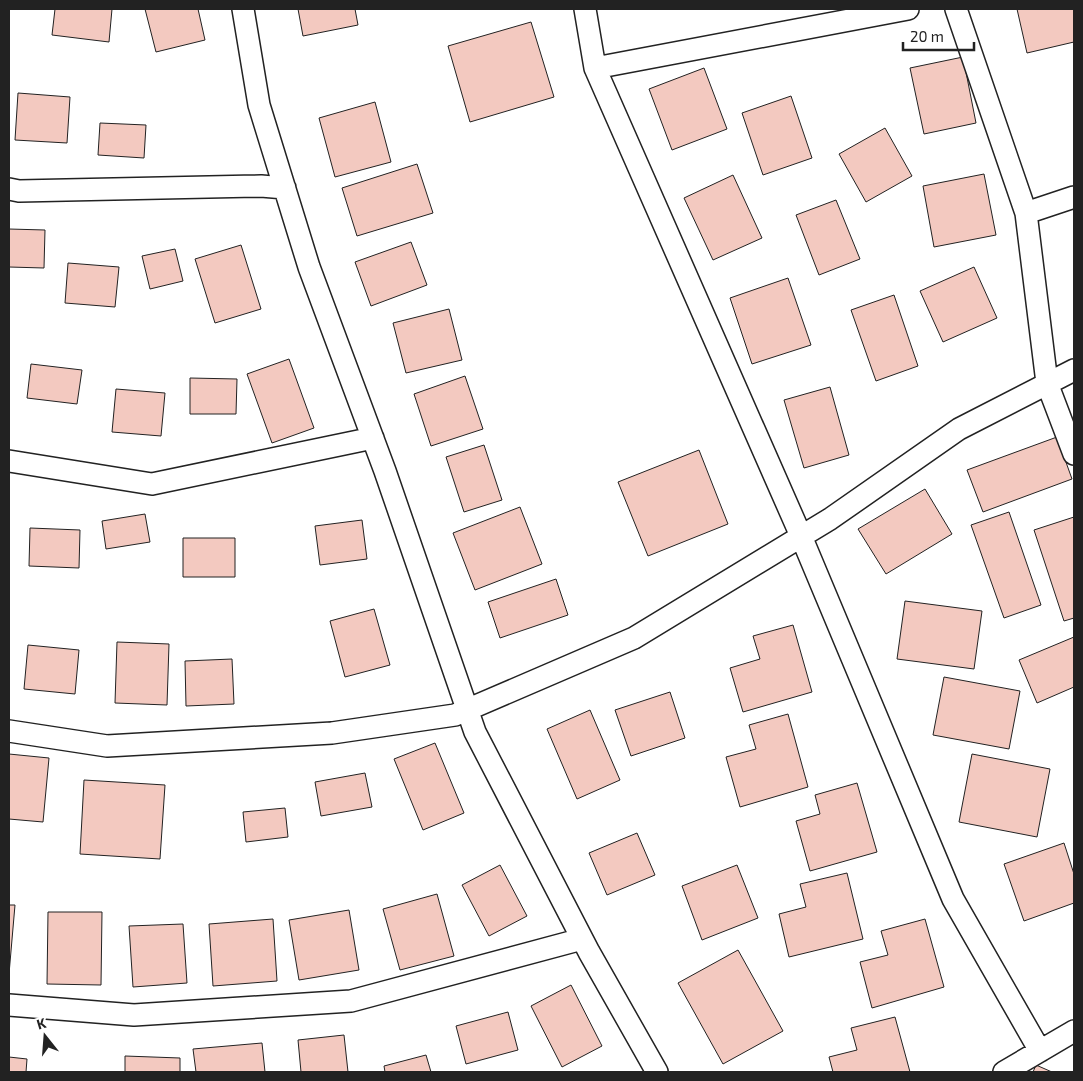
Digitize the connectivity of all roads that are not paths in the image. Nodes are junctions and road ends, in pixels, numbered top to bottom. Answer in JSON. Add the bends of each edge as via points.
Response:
{"nodes":[{"id":1,"x":243,"y":9,"type":"edge"},
{"id":2,"x":585,"y":9,"type":"edge"},
{"id":3,"x":908,"y":9,"type":"edge"},
{"id":4,"x":956,"y":9,"type":"edge"},
{"id":5,"x":595,"y":68,"type":"junction"},
{"id":6,"x":285,"y":188,"type":"junction"},
{"id":7,"x":9,"y":189,"type":"edge"},
{"id":8,"x":1074,"y":197,"type":"edge"},
{"id":9,"x":1026,"y":213,"type":"junction"},
{"id":10,"x":1074,"y":370,"type":"edge"},
{"id":11,"x":1047,"y":383,"type":"junction"},
{"id":12,"x":373,"y":438,"type":"junction"},
{"id":13,"x":1074,"y":454,"type":"edge"},
{"id":14,"x":9,"y":461,"type":"edge"},
{"id":15,"x":801,"y":536,"type":"junction"},
{"id":16,"x":467,"y":710,"type":"junction"},
{"id":17,"x":9,"y":731,"type":"edge"},
{"id":18,"x":582,"y":939,"type":"junction"},
{"id":19,"x":9,"y":1005,"type":"edge"},
{"id":20,"x":1074,"y":1031,"type":"edge"},
{"id":21,"x":1040,"y":1051,"type":"junction"},
{"id":22,"x":657,"y":1072,"type":"edge"},
{"id":23,"x":1004,"y":1072,"type":"edge"}],
"edges":[{"from":1,"to":6,"type":"street","via":[[259,105]]},
{"from":2,"to":5,"type":"street"},
{"from":3,"to":5,"type":"street"},
{"from":4,"to":9,"type":"street"},
{"from":5,"to":15,"type":"street"},
{"from":6,"to":7,"type":"street"},
{"from":6,"to":12,"type":"street","via":[[309,268]]},
{"from":8,"to":9,"type":"street"},
{"from":9,"to":11,"type":"street"},
{"from":10,"to":11,"type":"street"},
{"from":11,"to":13,"type":"street"},
{"from":11,"to":15,"type":"street","via":[[958,429]]},
{"from":12,"to":14,"type":"street","via":[[152,484]]},
{"from":12,"to":16,"type":"street"},
{"from":15,"to":16,"type":"street","via":[[634,638]]},
{"from":15,"to":21,"type":"street","via":[[953,899]]},
{"from":16,"to":17,"type":"street","via":[[455,715],[332,733],[107,746]]},
{"from":16,"to":18,"type":"street","via":[[475,732]]},
{"from":18,"to":19,"type":"street","via":[[351,1001],[134,1015]]},
{"from":18,"to":22,"type":"street"},
{"from":20,"to":21,"type":"street"},
{"from":21,"to":23,"type":"street"}]}
